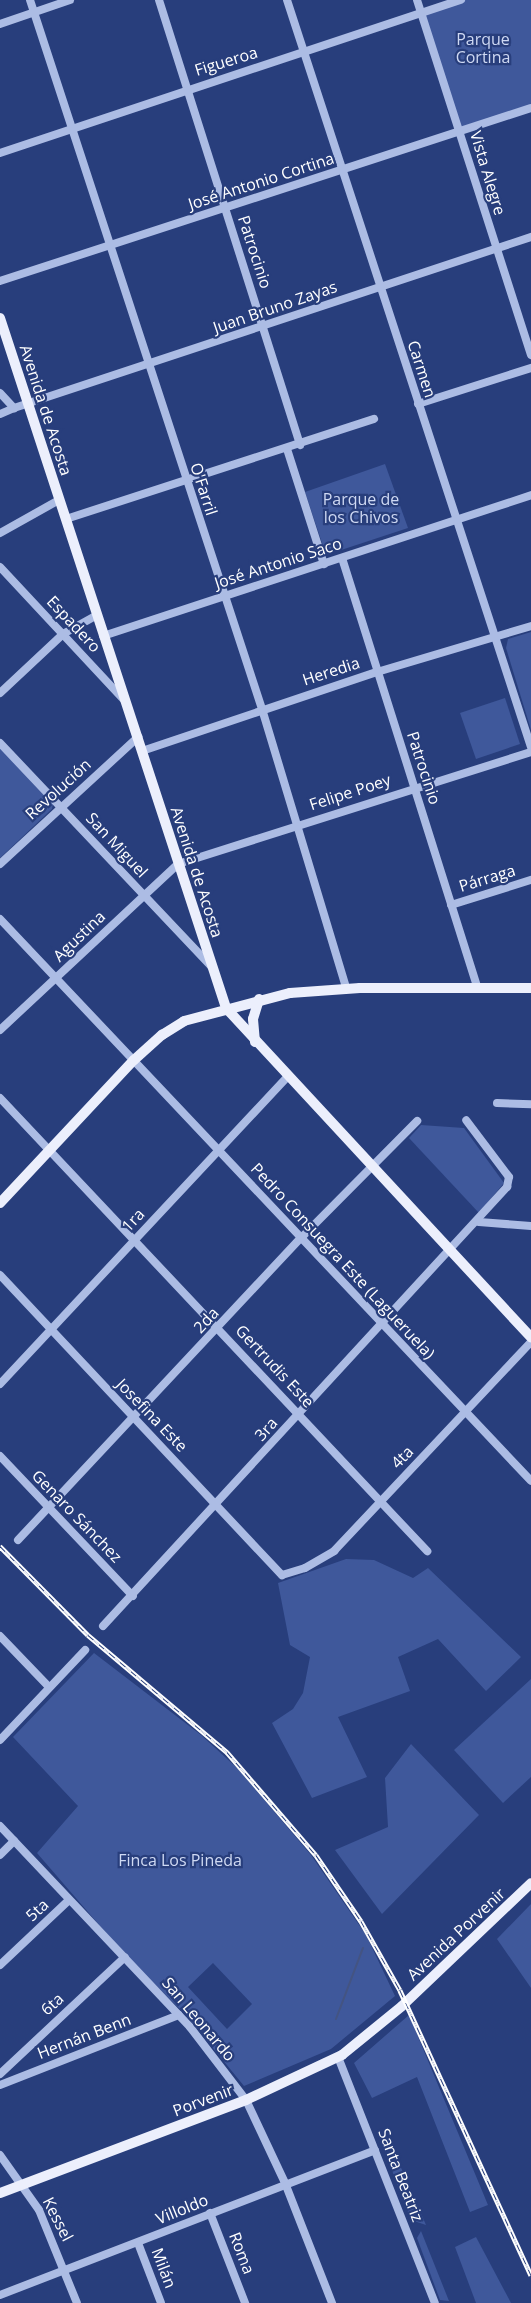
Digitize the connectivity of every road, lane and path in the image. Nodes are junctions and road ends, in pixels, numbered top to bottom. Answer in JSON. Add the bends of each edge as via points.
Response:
{"nodes":[{"id":1,"x":30,"y":0,"type":"edge"},
{"id":2,"x":70,"y":0,"type":"edge"},
{"id":3,"x":159,"y":0,"type":"edge"},
{"id":4,"x":287,"y":0,"type":"edge"},
{"id":5,"x":417,"y":0,"type":"edge"},
{"id":6,"x":461,"y":0,"type":"edge"},
{"id":7,"x":34,"y":12,"type":"junction"},
{"id":8,"x":421,"y":12,"type":"junction"},
{"id":9,"x":0,"y":24,"type":"edge"},
{"id":10,"x":304,"y":52,"type":"junction"},
{"id":11,"x":186,"y":89,"type":"junction"},
{"id":12,"x":531,"y":108,"type":"edge"},
{"id":13,"x":71,"y":130,"type":"junction"},
{"id":14,"x":459,"y":131,"type":"junction"},
{"id":15,"x":0,"y":153,"type":"edge"},
{"id":16,"x":341,"y":170,"type":"junction"},
{"id":17,"x":225,"y":209,"type":"junction"},
{"id":18,"x":531,"y":237,"type":"edge"},
{"id":19,"x":108,"y":246,"type":"junction"},
{"id":20,"x":495,"y":249,"type":"junction"},
{"id":21,"x":0,"y":281,"type":"edge"},
{"id":22,"x":380,"y":288,"type":"junction"},
{"id":23,"x":0,"y":318,"type":"edge"},
{"id":24,"x":264,"y":327,"type":"junction"},
{"id":25,"x":531,"y":355,"type":"edge"},
{"id":26,"x":148,"y":366,"type":"junction"},
{"id":27,"x":531,"y":368,"type":"edge"},
{"id":28,"x":0,"y":393,"type":"edge"},
{"id":29,"x":28,"y":403,"type":"junction"},
{"id":30,"x":418,"y":404,"type":"junction"},
{"id":31,"x":14,"y":408,"type":"junction"},
{"id":32,"x":0,"y":414,"type":"edge"},
{"id":33,"x":374,"y":419,"type":"dead end"},
{"id":34,"x":300,"y":445,"type":"junction"},
{"id":35,"x":287,"y":449,"type":"junction"},
{"id":36,"x":185,"y":480,"type":"junction"},
{"id":37,"x":531,"y":495,"type":"edge"},
{"id":38,"x":59,"y":500,"type":"junction"},
{"id":39,"x":66,"y":519,"type":"junction"},
{"id":40,"x":457,"y":519,"type":"junction"},
{"id":41,"x":0,"y":533,"type":"edge"},
{"id":42,"x":342,"y":558,"type":"junction"},
{"id":43,"x":324,"y":564,"type":"junction"},
{"id":44,"x":0,"y":567,"type":"edge"},
{"id":45,"x":223,"y":597,"type":"junction"},
{"id":46,"x":96,"y":616,"type":"junction"},
{"id":47,"x":531,"y":626,"type":"edge"},
{"id":48,"x":63,"y":634,"type":"junction"},
{"id":49,"x":104,"y":636,"type":"junction"},
{"id":50,"x":496,"y":637,"type":"junction"},
{"id":51,"x":377,"y":672,"type":"junction"},
{"id":52,"x":0,"y":693,"type":"edge"},
{"id":53,"x":126,"y":702,"type":"junction"},
{"id":54,"x":262,"y":709,"type":"junction"},
{"id":55,"x":138,"y":737,"type":"junction"},
{"id":56,"x":0,"y":743,"type":"edge"},
{"id":57,"x":531,"y":747,"type":"edge"},
{"id":58,"x":142,"y":751,"type":"junction"},
{"id":59,"x":531,"y":752,"type":"edge"},
{"id":60,"x":415,"y":787,"type":"junction"},
{"id":61,"x":60,"y":806,"type":"junction"},
{"id":62,"x":297,"y":825,"type":"junction"},
{"id":63,"x":0,"y":864,"type":"edge"},
{"id":64,"x":178,"y":864,"type":"junction"},
{"id":65,"x":531,"y":880,"type":"edge"},
{"id":66,"x":143,"y":895,"type":"junction"},
{"id":67,"x":452,"y":905,"type":"junction"},
{"id":68,"x":0,"y":919,"type":"edge"},
{"id":69,"x":212,"y":967,"type":"junction"},
{"id":70,"x":56,"y":978,"type":"junction"},
{"id":71,"x":477,"y":987,"type":"junction"},
{"id":72,"x":346,"y":988,"type":"junction"},
{"id":73,"x":531,"y":988,"type":"edge"},
{"id":74,"x":259,"y":999,"type":"junction"},
{"id":75,"x":226,"y":1008,"type":"junction"},
{"id":76,"x":0,"y":1030,"type":"edge"},
{"id":77,"x":255,"y":1042,"type":"junction"},
{"id":78,"x":134,"y":1060,"type":"junction"},
{"id":79,"x":287,"y":1077,"type":"junction"},
{"id":80,"x":0,"y":1098,"type":"edge"},
{"id":81,"x":497,"y":1103,"type":"dead end"},
{"id":82,"x":531,"y":1104,"type":"edge"},
{"id":83,"x":466,"y":1120,"type":"dead end"},
{"id":84,"x":417,"y":1121,"type":"dead end"},
{"id":85,"x":50,"y":1151,"type":"junction"},
{"id":86,"x":219,"y":1151,"type":"junction"},
{"id":87,"x":371,"y":1165,"type":"junction"},
{"id":88,"x":0,"y":1203,"type":"edge"},
{"id":89,"x":478,"y":1222,"type":"junction"},
{"id":90,"x":531,"y":1226,"type":"edge"},
{"id":91,"x":301,"y":1238,"type":"junction"},
{"id":92,"x":135,"y":1240,"type":"junction"},
{"id":93,"x":451,"y":1252,"type":"junction"},
{"id":94,"x":0,"y":1275,"type":"edge"},
{"id":95,"x":384,"y":1325,"type":"junction"},
{"id":96,"x":51,"y":1329,"type":"junction"},
{"id":97,"x":219,"y":1329,"type":"junction"},
{"id":98,"x":531,"y":1337,"type":"edge"},
{"id":99,"x":531,"y":1342,"type":"edge"},
{"id":100,"x":0,"y":1384,"type":"edge"},
{"id":101,"x":466,"y":1412,"type":"junction"},
{"id":102,"x":299,"y":1414,"type":"junction"},
{"id":103,"x":134,"y":1418,"type":"junction"},
{"id":104,"x":0,"y":1456,"type":"edge"},
{"id":105,"x":531,"y":1481,"type":"edge"},
{"id":106,"x":381,"y":1501,"type":"junction"},
{"id":107,"x":218,"y":1505,"type":"junction"},
{"id":108,"x":49,"y":1509,"type":"junction"},
{"id":109,"x":18,"y":1540,"type":"dead end"},
{"id":110,"x":427,"y":1551,"type":"dead end"},
{"id":111,"x":282,"y":1575,"type":"joint"},
{"id":112,"x":133,"y":1596,"type":"junction"},
{"id":113,"x":103,"y":1626,"type":"dead end"},
{"id":114,"x":0,"y":1636,"type":"edge"},
{"id":115,"x":85,"y":1650,"type":"dead end"},
{"id":116,"x":49,"y":1687,"type":"junction"},
{"id":117,"x":0,"y":1740,"type":"edge"},
{"id":118,"x":0,"y":1826,"type":"edge"},
{"id":119,"x":14,"y":1841,"type":"junction"},
{"id":120,"x":0,"y":1855,"type":"edge"},
{"id":121,"x":531,"y":1883,"type":"edge"},
{"id":122,"x":68,"y":1901,"type":"junction"},
{"id":123,"x":125,"y":1957,"type":"junction"},
{"id":124,"x":0,"y":1965,"type":"edge"},
{"id":125,"x":402,"y":2006,"type":"joint"},
{"id":126,"x":179,"y":2014,"type":"junction"},
{"id":127,"x":338,"y":2057,"type":"junction"},
{"id":128,"x":0,"y":2074,"type":"edge"},
{"id":129,"x":0,"y":2085,"type":"edge"},
{"id":130,"x":246,"y":2100,"type":"junction"},
{"id":131,"x":375,"y":2150,"type":"junction"},
{"id":132,"x":0,"y":2156,"type":"edge"},
{"id":133,"x":285,"y":2183,"type":"junction"},
{"id":134,"x":21,"y":2185,"type":"junction"},
{"id":135,"x":0,"y":2193,"type":"edge"},
{"id":136,"x":210,"y":2213,"type":"junction"},
{"id":137,"x":138,"y":2243,"type":"junction"},
{"id":138,"x":65,"y":2270,"type":"junction"},
{"id":139,"x":0,"y":2295,"type":"edge"},
{"id":140,"x":77,"y":2303,"type":"edge"},
{"id":141,"x":161,"y":2303,"type":"edge"},
{"id":142,"x":245,"y":2303,"type":"edge"},
{"id":143,"x":332,"y":2303,"type":"edge"},
{"id":144,"x":435,"y":2303,"type":"edge"}],
"edges":[{"from":1,"to":7,"type":"street","name":"O'Farril"},
{"from":2,"to":7,"type":"street"},
{"from":3,"to":11,"type":"street","name":"Patrocinio"},
{"from":4,"to":10,"type":"street","name":"Carmen"},
{"from":5,"to":8,"type":"street","name":"Vista Alegre"},
{"from":6,"to":8,"type":"street","name":"Figueroa"},
{"from":7,"to":9,"type":"street"},
{"from":7,"to":13,"type":"street","name":"O'Farril"},
{"from":8,"to":10,"type":"street","name":"Figueroa"},
{"from":8,"to":14,"type":"street","name":"Vista Alegre"},
{"from":10,"to":11,"type":"street","name":"Figueroa"},
{"from":10,"to":16,"type":"street","name":"Carmen"},
{"from":11,"to":13,"type":"street","name":"Figueroa"},
{"from":11,"to":17,"type":"street","name":"Patrocinio"},
{"from":12,"to":14,"type":"street","name":"José Antonio Cortina"},
{"from":13,"to":15,"type":"street","name":"Figueroa"},
{"from":13,"to":19,"type":"street","name":"O'Farril"},
{"from":14,"to":16,"type":"street","name":"José Antonio Cortina"},
{"from":14,"to":20,"type":"street","name":"Vista Alegre"},
{"from":16,"to":17,"type":"street","name":"José Antonio Cortina"},
{"from":16,"to":22,"type":"street","name":"Carmen"},
{"from":17,"to":19,"type":"street","name":"José Antonio Cortina"},
{"from":17,"to":24,"type":"street","name":"Patrocinio"},
{"from":18,"to":20,"type":"street","name":"Juan Bruno Zayas"},
{"from":19,"to":21,"type":"street","name":"José Antonio Cortina"},
{"from":19,"to":26,"type":"street","name":"O'Farril"},
{"from":20,"to":22,"type":"street","name":"Juan Bruno Zayas"},
{"from":20,"to":25,"type":"street","name":"Vista Alegre"},
{"from":22,"to":24,"type":"street","name":"Juan Bruno Zayas"},
{"from":22,"to":30,"type":"street","name":"Carmen"},
{"from":23,"to":29,"type":"main road","name":"Avenida de Acosta"},
{"from":24,"to":26,"type":"street","name":"Juan Bruno Zayas"},
{"from":24,"to":34,"type":"street","name":"Patrocinio"},
{"from":26,"to":29,"type":"street","name":"Juan Bruno Zayas"},
{"from":26,"to":36,"type":"street","name":"O'Farril"},
{"from":27,"to":30,"type":"street"},
{"from":28,"to":31,"type":"street"},
{"from":29,"to":31,"type":"street","name":"Juan Bruno Zayas"},
{"from":29,"to":38,"type":"main road","name":"Avenida de Acosta"},
{"from":30,"to":40,"type":"street","name":"Carmen"},
{"from":31,"to":32,"type":"street","name":"Juan Bruno Zayas"},
{"from":33,"to":34,"type":"street"},
{"from":34,"to":35,"type":"street"},
{"from":35,"to":36,"type":"street"},
{"from":35,"to":43,"type":"street"},
{"from":36,"to":39,"type":"street"},
{"from":36,"to":45,"type":"street","name":"O'Farril"},
{"from":37,"to":40,"type":"street","name":"José Antonio Saco"},
{"from":38,"to":39,"type":"main road","name":"Avenida de Acosta"},
{"from":38,"to":41,"type":"street"},
{"from":39,"to":46,"type":"main road","name":"Avenida de Acosta"},
{"from":40,"to":42,"type":"street","name":"José Antonio Saco"},
{"from":40,"to":50,"type":"street","name":"Carmen"},
{"from":42,"to":43,"type":"street","name":"José Antonio Saco"},
{"from":42,"to":51,"type":"street","name":"Patrocinio"},
{"from":43,"to":45,"type":"street","name":"José Antonio Saco"},
{"from":44,"to":48,"type":"street","name":"Espadero"},
{"from":45,"to":49,"type":"street","name":"José Antonio Saco"},
{"from":45,"to":54,"type":"street","name":"O'Farril"},
{"from":46,"to":48,"type":"street"},
{"from":46,"to":49,"type":"main road","name":"Avenida de Acosta"},
{"from":47,"to":50,"type":"street","name":"Heredia"},
{"from":48,"to":52,"type":"street"},
{"from":48,"to":53,"type":"street","name":"Espadero"},
{"from":49,"to":53,"type":"main road","name":"Avenida de Acosta"},
{"from":50,"to":51,"type":"street","name":"Heredia"},
{"from":50,"to":57,"type":"street","name":"Carmen"},
{"from":51,"to":54,"type":"street","name":"Heredia"},
{"from":51,"to":60,"type":"street","name":"Patrocinio"},
{"from":53,"to":55,"type":"main road","name":"Avenida de Acosta"},
{"from":54,"to":58,"type":"street","name":"Heredia"},
{"from":54,"to":62,"type":"street","name":"O'Farril"},
{"from":55,"to":58,"type":"main road","name":"Avenida de Acosta"},
{"from":55,"to":61,"type":"street","name":"Revolución"},
{"from":56,"to":61,"type":"street","name":"San Miguel"},
{"from":58,"to":64,"type":"main road","name":"Avenida de Acosta"},
{"from":59,"to":60,"type":"street","name":"Felipe Poey"},
{"from":60,"to":62,"type":"street","name":"Felipe Poey"},
{"from":60,"to":67,"type":"street","name":"Patrocinio"},
{"from":61,"to":63,"type":"street","name":"Revolución"},
{"from":61,"to":66,"type":"street","name":"San Miguel"},
{"from":62,"to":64,"type":"street","name":"Felipe Poey"},
{"from":62,"to":72,"type":"street","name":"O'Farril"},
{"from":64,"to":66,"type":"street","name":"Agustina"},
{"from":64,"to":69,"type":"main road","name":"Avenida de Acosta"},
{"from":65,"to":67,"type":"street","name":"Párraga"},
{"from":66,"to":69,"type":"street","name":"San Miguel"},
{"from":66,"to":70,"type":"street","name":"Agustina"},
{"from":67,"to":71,"type":"street","name":"Patrocinio"},
{"from":68,"to":70,"type":"street","name":"Pedro Consuegra Este (Lagueruela)"},
{"from":69,"to":75,"type":"main road","name":"Avenida de Acosta"},
{"from":70,"to":76,"type":"street","name":"Agustina"},
{"from":70,"to":78,"type":"street","name":"Pedro Consuegra Este (Lagueruela)"},
{"from":71,"to":72,"type":"main road"},
{"from":71,"to":73,"type":"main road"},
{"from":72,"to":74,"type":"main road"},
{"from":74,"to":75,"type":"main road"},
{"from":74,"to":77,"type":"main road","via":[[254,1019]]},
{"from":75,"to":77,"type":"main road","name":"Avenida de Acosta"},
{"from":75,"to":78,"type":"main road","via":[[184,1021]]},
{"from":77,"to":79,"type":"main road","name":"Avenida de Acosta"},
{"from":78,"to":85,"type":"main road"},
{"from":78,"to":86,"type":"street","name":"Pedro Consuegra Este (Lagueruela)"},
{"from":79,"to":86,"type":"street","name":"1ra"},
{"from":79,"to":87,"type":"main road","name":"Avenida de Acosta"},
{"from":80,"to":85,"type":"street","name":"Gertrudis Este"},
{"from":81,"to":82,"type":"street"},
{"from":83,"to":89,"type":"street","via":[[509,1177],[507,1187]]},
{"from":84,"to":87,"type":"street","name":"2da"},
{"from":85,"to":88,"type":"main road"},
{"from":85,"to":92,"type":"street","name":"Gertrudis Este"},
{"from":86,"to":91,"type":"street","name":"Pedro Consuegra Este (Lagueruela)"},
{"from":86,"to":92,"type":"street","name":"1ra"},
{"from":87,"to":91,"type":"street","name":"2da"},
{"from":87,"to":93,"type":"main road","name":"Avenida de Acosta"},
{"from":89,"to":90,"type":"street"},
{"from":89,"to":93,"type":"street","name":"3ra"},
{"from":91,"to":95,"type":"street","name":"Pedro Consuegra Este (Lagueruela)"},
{"from":91,"to":97,"type":"street","name":"2da"},
{"from":92,"to":96,"type":"street","name":"1ra"},
{"from":92,"to":97,"type":"street","name":"Gertrudis Este"},
{"from":93,"to":95,"type":"street","name":"3ra"},
{"from":93,"to":98,"type":"main road","name":"Avenida de Acosta"},
{"from":94,"to":96,"type":"street","name":"Josefina Este"},
{"from":95,"to":101,"type":"street","name":"Pedro Consuegra Este (Lagueruela)"},
{"from":95,"to":102,"type":"street","name":"3ra"},
{"from":96,"to":100,"type":"street","name":"1ra"},
{"from":96,"to":103,"type":"street","name":"Josefina Este"},
{"from":97,"to":102,"type":"street","name":"Gertrudis Este"},
{"from":97,"to":103,"type":"street","name":"2da"},
{"from":99,"to":101,"type":"street","name":"4ta"},
{"from":101,"to":105,"type":"street","name":"Pedro Consuegra Este (Lagueruela)"},
{"from":101,"to":106,"type":"street","name":"4ta"},
{"from":102,"to":106,"type":"street","name":"Gertrudis Este"},
{"from":102,"to":107,"type":"street","name":"3ra"},
{"from":103,"to":107,"type":"street","name":"Josefina Este"},
{"from":103,"to":108,"type":"street","name":"2da"},
{"from":104,"to":108,"type":"street","name":"Genaro Sánchez"},
{"from":106,"to":110,"type":"street","name":"Gertrudis Este"},
{"from":106,"to":111,"type":"street","name":"4ta","via":[[334,1551],[305,1569]]},
{"from":107,"to":111,"type":"street","name":"Josefina Este"},
{"from":107,"to":112,"type":"street","name":"3ra"},
{"from":108,"to":109,"type":"street","name":"2da"},
{"from":108,"to":112,"type":"street","name":"Genaro Sánchez"},
{"from":112,"to":113,"type":"street","name":"3ra"},
{"from":114,"to":116,"type":"street"},
{"from":115,"to":116,"type":"street"},
{"from":116,"to":117,"type":"street"},
{"from":118,"to":119,"type":"street","name":"San Leonardo"},
{"from":119,"to":120,"type":"street"},
{"from":119,"to":122,"type":"street","name":"San Leonardo"},
{"from":121,"to":125,"type":"main road","name":"Avenida Porvenir"},
{"from":122,"to":123,"type":"street","name":"San Leonardo"},
{"from":122,"to":124,"type":"street","name":"5ta"},
{"from":123,"to":126,"type":"street","name":"San Leonardo"},
{"from":123,"to":128,"type":"street","name":"6ta"},
{"from":125,"to":127,"type":"main road","name":"Porvenir"},
{"from":126,"to":129,"type":"street","name":"Hernán Benn"},
{"from":126,"to":130,"type":"street","name":"San Leonardo"},
{"from":127,"to":130,"type":"main road","name":"Porvenir"},
{"from":127,"to":131,"type":"street","name":"Santa Beatriz"},
{"from":130,"to":133,"type":"street","name":"San Leonardo"},
{"from":130,"to":134,"type":"main road","name":"Porvenir"},
{"from":131,"to":133,"type":"street","name":"Villoldo"},
{"from":131,"to":144,"type":"street","name":"Santa Beatriz"},
{"from":132,"to":134,"type":"street","name":"Kessel"},
{"from":133,"to":136,"type":"street","name":"Villoldo"},
{"from":133,"to":143,"type":"street","name":"San Leonardo"},
{"from":134,"to":135,"type":"main road","name":"Porvenir"},
{"from":134,"to":138,"type":"street","name":"Kessel","via":[[39,2210]]},
{"from":136,"to":137,"type":"street","name":"Villoldo"},
{"from":136,"to":142,"type":"street","name":"Roma"},
{"from":137,"to":138,"type":"street","name":"Villoldo"},
{"from":137,"to":141,"type":"street","name":"Milán"},
{"from":138,"to":139,"type":"street","name":"Villoldo"},
{"from":138,"to":140,"type":"street","name":"Kessel"}]}
